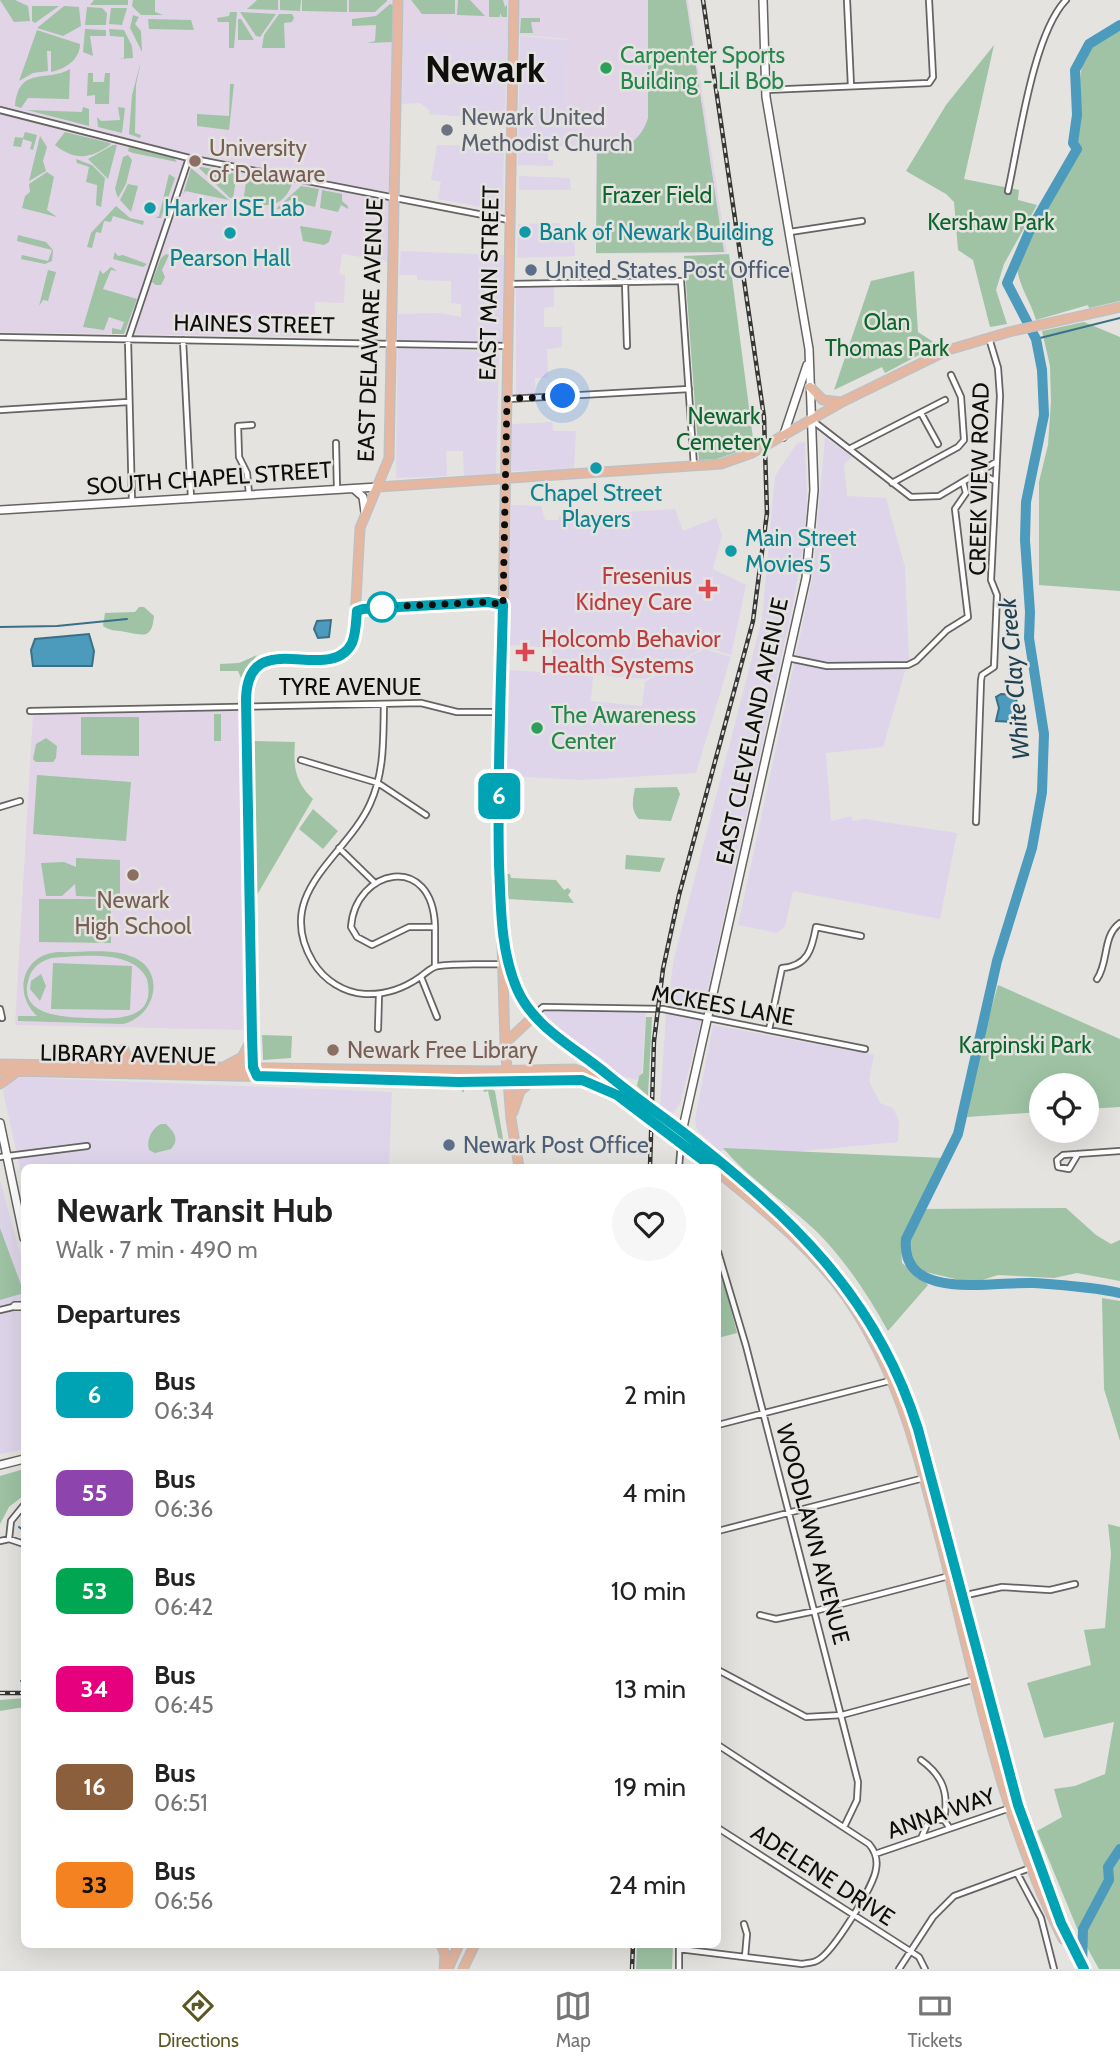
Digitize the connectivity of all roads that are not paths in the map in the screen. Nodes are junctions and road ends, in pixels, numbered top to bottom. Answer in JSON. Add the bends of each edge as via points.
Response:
{"nodes":[{"id":1,"x":398,"y":0,"type":"edge"},
{"id":2,"x":514,"y":0,"type":"edge"},
{"id":3,"x":763,"y":0,"type":"edge"},
{"id":4,"x":847,"y":0,"type":"edge"},
{"id":5,"x":929,"y":0,"type":"edge"},
{"id":6,"x":1066,"y":0,"type":"edge"},
{"id":7,"x":851,"y":86,"type":"junction"},
{"id":8,"x":766,"y":90,"type":"junction"},
{"id":9,"x":0,"y":110,"type":"edge"},
{"id":10,"x":190,"y":158,"type":"junction"},
{"id":11,"x":1008,"y":191,"type":"dead end"},
{"id":12,"x":394,"y":198,"type":"junction"},
{"id":13,"x":509,"y":220,"type":"junction"},
{"id":14,"x":862,"y":221,"type":"dead end"},
{"id":15,"x":790,"y":232,"type":"junction"},
{"id":16,"x":625,"y":282,"type":"junction"},
{"id":17,"x":509,"y":284,"type":"junction"},
{"id":18,"x":1120,"y":307,"type":"edge"},
{"id":19,"x":0,"y":337,"type":"edge"},
{"id":20,"x":989,"y":337,"type":"junction"},
{"id":21,"x":128,"y":340,"type":"junction"},
{"id":22,"x":183,"y":340,"type":"junction"},
{"id":23,"x":391,"y":344,"type":"junction"},
{"id":24,"x":508,"y":346,"type":"junction"},
{"id":25,"x":627,"y":346,"type":"dead end"},
{"id":26,"x":809,"y":358,"type":"junction"},
{"id":27,"x":951,"y":374,"type":"dead end"},
{"id":28,"x":810,"y":387,"type":"junction"},
{"id":29,"x":689,"y":389,"type":"junction"},
{"id":30,"x":507,"y":399,"type":"junction"},
{"id":31,"x":945,"y":400,"type":"dead end"},
{"id":32,"x":844,"y":401,"type":"junction"},
{"id":33,"x":128,"y":402,"type":"junction"},
{"id":34,"x":0,"y":410,"type":"edge"},
{"id":35,"x":921,"y":413,"type":"junction"},
{"id":36,"x":811,"y":419,"type":"junction"},
{"id":37,"x":252,"y":425,"type":"dead end"},
{"id":38,"x":782,"y":438,"type":"junction"},
{"id":39,"x":336,"y":443,"type":"dead end"},
{"id":40,"x":938,"y":444,"type":"dead end"},
{"id":41,"x":849,"y":449,"type":"junction"},
{"id":42,"x":996,"y":462,"type":"junction"},
{"id":43,"x":694,"y":466,"type":"junction"},
{"id":44,"x":979,"y":472,"type":"junction"},
{"id":45,"x":505,"y":479,"type":"junction"},
{"id":46,"x":995,"y":481,"type":"junction"},
{"id":47,"x":963,"y":482,"type":"junction"},
{"id":48,"x":892,"y":483,"type":"junction"},
{"id":49,"x":378,"y":487,"type":"junction"},
{"id":50,"x":354,"y":488,"type":"junction"},
{"id":51,"x":337,"y":489,"type":"junction"},
{"id":52,"x":249,"y":494,"type":"junction"},
{"id":53,"x":191,"y":498,"type":"junction"},
{"id":54,"x":132,"y":502,"type":"junction"},
{"id":55,"x":0,"y":510,"type":"edge"},
{"id":56,"x":365,"y":512,"type":"junction"},
{"id":57,"x":503,"y":605,"type":"junction"},
{"id":58,"x":357,"y":611,"type":"junction"},
{"id":59,"x":788,"y":658,"type":"junction"},
{"id":60,"x":384,"y":704,"type":"junction"},
{"id":61,"x":247,"y":705,"type":"junction"},
{"id":62,"x":30,"y":711,"type":"dead end"},
{"id":63,"x":501,"y":712,"type":"junction"},
{"id":64,"x":301,"y":760,"type":"dead end"},
{"id":65,"x":378,"y":783,"type":"junction"},
{"id":66,"x":20,"y":800,"type":"dead end"},
{"id":67,"x":0,"y":807,"type":"edge"},
{"id":68,"x":426,"y":815,"type":"dead end"},
{"id":69,"x":976,"y":822,"type":"dead end"},
{"id":70,"x":339,"y":848,"type":"junction"},
{"id":71,"x":375,"y":883,"type":"junction"},
{"id":72,"x":1120,"y":923,"type":"edge"},
{"id":73,"x":435,"y":926,"type":"junction"},
{"id":74,"x":501,"y":926,"type":"junction"},
{"id":75,"x":861,"y":936,"type":"dead end"},
{"id":76,"x":502,"y":964,"type":"junction"},
{"id":77,"x":435,"y":966,"type":"junction"},
{"id":78,"x":421,"y":977,"type":"junction"},
{"id":79,"x":1097,"y":979,"type":"dead end"},
{"id":80,"x":379,"y":994,"type":"junction"},
{"id":81,"x":0,"y":1009,"type":"edge"},
{"id":82,"x":534,"y":1016,"type":"junction"},
{"id":83,"x":437,"y":1017,"type":"dead end"},
{"id":84,"x":2,"y":1018,"type":"dead end"},
{"id":85,"x":708,"y":1018,"type":"junction"},
{"id":86,"x":378,"y":1029,"type":"dead end"},
{"id":87,"x":769,"y":1030,"type":"junction"},
{"id":88,"x":252,"y":1037,"type":"junction"},
{"id":89,"x":505,"y":1043,"type":"junction"},
{"id":90,"x":865,"y":1049,"type":"dead end"},
{"id":91,"x":0,"y":1057,"type":"edge"},
{"id":92,"x":0,"y":1064,"type":"edge"},
{"id":93,"x":102,"y":1065,"type":"junction"},
{"id":94,"x":184,"y":1066,"type":"junction"},
{"id":95,"x":224,"y":1066,"type":"junction"},
{"id":96,"x":253,"y":1067,"type":"junction"},
{"id":97,"x":20,"y":1068,"type":"junction"},
{"id":98,"x":0,"y":1071,"type":"edge"},
{"id":99,"x":507,"y":1071,"type":"junction"},
{"id":100,"x":257,"y":1076,"type":"junction"},
{"id":101,"x":534,"y":1080,"type":"junction"},
{"id":102,"x":508,"y":1082,"type":"junction"},
{"id":103,"x":0,"y":1084,"type":"edge"},
{"id":104,"x":620,"y":1086,"type":"junction"},
{"id":105,"x":511,"y":1119,"type":"junction"},
{"id":106,"x":0,"y":1123,"type":"edge"},
{"id":107,"x":682,"y":1132,"type":"junction"},
{"id":108,"x":681,"y":1142,"type":"junction"},
{"id":109,"x":86,"y":1146,"type":"dead end"},
{"id":110,"x":1120,"y":1151,"type":"edge"},
{"id":111,"x":1078,"y":1154,"type":"junction"},
{"id":112,"x":3,"y":1157,"type":"edge"},
{"id":113,"x":518,"y":1164,"type":"edge"},
{"id":114,"x":679,"y":1164,"type":"edge"},
{"id":115,"x":704,"y":1164,"type":"edge"},
{"id":116,"x":720,"y":1164,"type":"edge"},
{"id":117,"x":721,"y":1165,"type":"edge"},
{"id":118,"x":721,"y":1174,"type":"edge"},
{"id":119,"x":21,"y":1226,"type":"edge"},
{"id":120,"x":721,"y":1263,"type":"edge"},
{"id":121,"x":21,"y":1305,"type":"edge"},
{"id":122,"x":15,"y":1306,"type":"joint"},
{"id":123,"x":0,"y":1310,"type":"edge"},
{"id":124,"x":893,"y":1380,"type":"junction"},
{"id":125,"x":763,"y":1413,"type":"junction"},
{"id":126,"x":721,"y":1424,"type":"edge"},
{"id":127,"x":21,"y":1460,"type":"edge"},
{"id":128,"x":0,"y":1465,"type":"edge"},
{"id":129,"x":924,"y":1478,"type":"junction"},
{"id":130,"x":21,"y":1509,"type":"edge"},
{"id":131,"x":789,"y":1513,"type":"junction"},
{"id":132,"x":721,"y":1530,"type":"edge"},
{"id":133,"x":9,"y":1539,"type":"junction"},
{"id":134,"x":0,"y":1541,"type":"edge"},
{"id":135,"x":21,"y":1543,"type":"edge"},
{"id":136,"x":950,"y":1575,"type":"junction"},
{"id":137,"x":1076,"y":1584,"type":"dead end"},
{"id":138,"x":960,"y":1590,"type":"junction"},
{"id":139,"x":971,"y":1594,"type":"junction"},
{"id":140,"x":964,"y":1604,"type":"junction"},
{"id":141,"x":815,"y":1611,"type":"junction"},
{"id":142,"x":761,"y":1615,"type":"dead end"},
{"id":143,"x":721,"y":1672,"type":"edge"},
{"id":144,"x":977,"y":1679,"type":"junction"},
{"id":145,"x":842,"y":1715,"type":"junction"},
{"id":146,"x":721,"y":1747,"type":"edge"},
{"id":147,"x":921,"y":1760,"type":"dead end"},
{"id":148,"x":1013,"y":1807,"type":"junction"},
{"id":149,"x":944,"y":1820,"type":"junction"},
{"id":150,"x":845,"y":1825,"type":"junction"},
{"id":151,"x":949,"y":1827,"type":"junction"},
{"id":152,"x":721,"y":1830,"type":"edge"},
{"id":153,"x":922,"y":1836,"type":"junction"},
{"id":154,"x":875,"y":1854,"type":"junction"},
{"id":155,"x":1030,"y":1868,"type":"junction"},
{"id":156,"x":1017,"y":1873,"type":"junction"},
{"id":157,"x":852,"y":1914,"type":"junction"},
{"id":158,"x":744,"y":1924,"type":"dead end"},
{"id":159,"x":1059,"y":1924,"type":"junction"},
{"id":160,"x":442,"y":1948,"type":"edge"},
{"id":161,"x":457,"y":1948,"type":"edge"},
{"id":162,"x":473,"y":1948,"type":"edge"},
{"id":163,"x":679,"y":1948,"type":"edge"},
{"id":164,"x":686,"y":1948,"type":"edge"},
{"id":165,"x":910,"y":1951,"type":"junction"},
{"id":166,"x":745,"y":1957,"type":"junction"},
{"id":167,"x":446,"y":1969,"type":"edge"},
{"id":168,"x":463,"y":1969,"type":"edge"},
{"id":169,"x":679,"y":1969,"type":"edge"},
{"id":170,"x":899,"y":1969,"type":"edge"},
{"id":171,"x":925,"y":1969,"type":"edge"},
{"id":172,"x":1054,"y":1969,"type":"edge"},
{"id":173,"x":1079,"y":1969,"type":"edge"},
{"id":174,"x":1084,"y":1969,"type":"edge"}],
"edges":[{"from":1,"to":12,"type":"main road","name":"EAST DELAWARE AVENUE"},
{"from":2,"to":13,"type":"main road","name":"EAST MAIN STREET"},
{"from":3,"to":8,"type":"main road","name":"EAST CLEVELAND AVENUE"},
{"from":4,"to":7,"type":"street"},
{"from":5,"to":7,"type":"street","via":[[932,80]]},
{"from":6,"to":11,"type":"street","via":[[1043,39]]},
{"from":7,"to":8,"type":"street"},
{"from":8,"to":15,"type":"main road","name":"EAST CLEVELAND AVENUE"},
{"from":9,"to":10,"type":"street"},
{"from":10,"to":12,"type":"street"},
{"from":10,"to":21,"type":"street"},
{"from":12,"to":13,"type":"street"},
{"from":12,"to":23,"type":"main road","name":"EAST DELAWARE AVENUE"},
{"from":13,"to":17,"type":"main road","name":"EAST MAIN STREET"},
{"from":14,"to":15,"type":"street"},
{"from":15,"to":26,"type":"main road","name":"EAST CLEVELAND AVENUE"},
{"from":16,"to":17,"type":"street"},
{"from":16,"to":25,"type":"street"},
{"from":16,"to":29,"type":"street","via":[[681,281]]},
{"from":17,"to":24,"type":"main road","name":"EAST MAIN STREET"},
{"from":18,"to":20,"type":"main road","name":"SOUTH CHAPEL STREET"},
{"from":19,"to":21,"type":"street","name":"HAINES STREET"},
{"from":20,"to":32,"type":"main road","name":"SOUTH CHAPEL STREET","via":[[937,355]]},
{"from":20,"to":42,"type":"street","name":"CREEK VIEW ROAD","via":[[1000,381]]},
{"from":21,"to":22,"type":"street","name":"HAINES STREET"},
{"from":21,"to":33,"type":"street"},
{"from":22,"to":23,"type":"street","name":"HAINES STREET"},
{"from":22,"to":53,"type":"street"},
{"from":23,"to":24,"type":"street","name":"HAINES STREET"},
{"from":23,"to":49,"type":"main road","name":"EAST DELAWARE AVENUE","via":[[388,458]]},
{"from":24,"to":30,"type":"main road","name":"EAST MAIN STREET"},
{"from":26,"to":28,"type":"main road","name":"EAST CLEVELAND AVENUE"},
{"from":26,"to":38,"type":"main road"},
{"from":27,"to":48,"type":"street","via":[[961,397],[964,440]]},
{"from":28,"to":32,"type":"main road","via":[[823,400]]},
{"from":28,"to":36,"type":"main road","name":"EAST CLEVELAND AVENUE"},
{"from":29,"to":30,"type":"street"},
{"from":29,"to":43,"type":"street"},
{"from":30,"to":45,"type":"main road","name":"EAST MAIN STREET"},
{"from":31,"to":35,"type":"street"},
{"from":32,"to":36,"type":"main road","name":"SOUTH CHAPEL STREET"},
{"from":33,"to":34,"type":"street"},
{"from":33,"to":54,"type":"street"},
{"from":35,"to":40,"type":"street"},
{"from":35,"to":41,"type":"street"},
{"from":36,"to":38,"type":"main road","name":"SOUTH CHAPEL STREET"},
{"from":36,"to":41,"type":"street"},
{"from":36,"to":59,"type":"main road","name":"EAST CLEVELAND AVENUE","via":[[812,538]]},
{"from":37,"to":52,"type":"street","via":[[238,426],[239,457],[247,473]]},
{"from":38,"to":43,"type":"main road","name":"SOUTH CHAPEL STREET","via":[[731,461]]},
{"from":39,"to":51,"type":"street"},
{"from":41,"to":48,"type":"street"},
{"from":42,"to":44,"type":"street"},
{"from":42,"to":46,"type":"street","name":"CREEK VIEW ROAD"},
{"from":43,"to":45,"type":"main road","name":"SOUTH CHAPEL STREET"},
{"from":44,"to":46,"type":"street"},
{"from":44,"to":47,"type":"street"},
{"from":45,"to":49,"type":"main road","name":"SOUTH CHAPEL STREET"},
{"from":45,"to":57,"type":"main road","name":"EAST MAIN STREET"},
{"from":46,"to":69,"type":"street","name":"CREEK VIEW ROAD","via":[[991,580],[998,595],[994,667],[981,680]]},
{"from":47,"to":48,"type":"street","via":[[936,497],[911,496]]},
{"from":47,"to":59,"type":"street","via":[[966,493],[955,509],[966,620],[952,625],[908,665],[827,666]]},
{"from":49,"to":50,"type":"main road","name":"SOUTH CHAPEL STREET"},
{"from":49,"to":56,"type":"main road","name":"EAST DELAWARE AVENUE"},
{"from":50,"to":51,"type":"main road","name":"SOUTH CHAPEL STREET"},
{"from":50,"to":56,"type":"main road","via":[[363,497]]},
{"from":51,"to":52,"type":"main road","name":"SOUTH CHAPEL STREET"},
{"from":52,"to":53,"type":"main road","name":"SOUTH CHAPEL STREET"},
{"from":53,"to":54,"type":"main road","name":"SOUTH CHAPEL STREET"},
{"from":54,"to":55,"type":"main road","name":"SOUTH CHAPEL STREET"},
{"from":56,"to":58,"type":"main road","name":"EAST DELAWARE AVENUE"},
{"from":57,"to":58,"type":"street","via":[[488,602]]},
{"from":57,"to":63,"type":"main road","name":"EAST MAIN STREET"},
{"from":58,"to":61,"type":"main road","name":"EAST DELAWARE AVENUE","via":[[354,637],[346,651],[332,659],[264,662],[249,678]]},
{"from":59,"to":85,"type":"main road","name":"EAST CLEVELAND AVENUE"},
{"from":60,"to":61,"type":"street","name":"TYRE AVENUE"},
{"from":60,"to":63,"type":"street","name":"TYRE AVENUE","via":[[421,703],[464,712]]},
{"from":60,"to":65,"type":"street"},
{"from":61,"to":62,"type":"street","name":"TYRE AVENUE"},
{"from":61,"to":88,"type":"main road","name":"EAST DELAWARE AVENUE"},
{"from":63,"to":74,"type":"main road","name":"EAST MAIN STREET"},
{"from":64,"to":65,"type":"street"},
{"from":65,"to":68,"type":"street"},
{"from":65,"to":70,"type":"street","via":[[359,824]]},
{"from":66,"to":67,"type":"street"},
{"from":70,"to":71,"type":"street"},
{"from":70,"to":80,"type":"street","via":[[306,897],[303,939],[315,965],[334,984],[357,993]]},
{"from":71,"to":73,"type":"street","via":[[399,876],[419,884],[433,902]]},
{"from":71,"to":73,"type":"street","via":[[352,917],[353,932],[362,941],[378,944],[409,927]]},
{"from":72,"to":79,"type":"street","via":[[1110,933],[1105,964]]},
{"from":73,"to":77,"type":"street"},
{"from":74,"to":76,"type":"main road","name":"EAST MAIN STREET"},
{"from":74,"to":82,"type":"main road","via":[[515,984]]},
{"from":75,"to":87,"type":"street","via":[[816,927],[809,955],[796,966],[782,968]]},
{"from":76,"to":77,"type":"street"},
{"from":76,"to":89,"type":"main road","name":"EAST MAIN STREET"},
{"from":77,"to":78,"type":"street"},
{"from":78,"to":80,"type":"street","via":[[401,989]]},
{"from":78,"to":83,"type":"street"},
{"from":80,"to":86,"type":"street"},
{"from":81,"to":84,"type":"street"},
{"from":82,"to":85,"type":"street","name":"MCKEES LANE","via":[[543,1007],[640,1008]]},
{"from":82,"to":89,"type":"main road"},
{"from":82,"to":104,"type":"main road"},
{"from":85,"to":87,"type":"street","name":"MCKEES LANE"},
{"from":85,"to":107,"type":"main road","name":"EAST CLEVELAND AVENUE"},
{"from":87,"to":90,"type":"street","name":"MCKEES LANE"},
{"from":88,"to":95,"type":"main road","via":[[242,1057]]},
{"from":88,"to":96,"type":"main road","name":"EAST DELAWARE AVENUE"},
{"from":89,"to":99,"type":"main road","name":"EAST MAIN STREET"},
{"from":91,"to":97,"type":"main road"},
{"from":92,"to":97,"type":"main road","name":"LIBRARY AVENUE"},
{"from":93,"to":94,"type":"main road","name":"LIBRARY AVENUE"},
{"from":93,"to":94,"type":"main road","via":[[119,1058],[124,1049],[130,1060]]},
{"from":93,"to":97,"type":"main road","name":"LIBRARY AVENUE"},
{"from":94,"to":95,"type":"main road","name":"LIBRARY AVENUE"},
{"from":95,"to":96,"type":"main road","name":"LIBRARY AVENUE"},
{"from":96,"to":99,"type":"main road","name":"LIBRARY AVENUE"},
{"from":96,"to":100,"type":"main road","name":"EAST DELAWARE AVENUE"},
{"from":97,"to":98,"type":"main road","name":"LIBRARY AVENUE"},
{"from":97,"to":100,"type":"main road","name":"LIBRARY AVENUE"},
{"from":97,"to":103,"type":"main road"},
{"from":99,"to":102,"type":"main road","name":"EAST MAIN STREET"},
{"from":99,"to":104,"type":"main road","name":"LIBRARY AVENUE","via":[[574,1069]]},
{"from":100,"to":102,"type":"main road","name":"LIBRARY AVENUE"},
{"from":101,"to":102,"type":"main road","name":"LIBRARY AVENUE"},
{"from":101,"to":105,"type":"main road","via":[[520,1091]]},
{"from":101,"to":108,"type":"main road","name":"LIBRARY AVENUE","via":[[570,1078],[602,1087]]},
{"from":102,"to":105,"type":"main road","name":"EAST MAIN STREET"},
{"from":104,"to":107,"type":"main road"},
{"from":105,"to":113,"type":"main road","name":"EAST MAIN STREET"},
{"from":106,"to":112,"type":"main road"},
{"from":107,"to":108,"type":"main road"},
{"from":107,"to":116,"type":"main road"},
{"from":108,"to":114,"type":"street"},
{"from":108,"to":115,"type":"main road","name":"LIBRARY AVENUE"},
{"from":109,"to":112,"type":"street"},
{"from":110,"to":111,"type":"street"},
{"from":111,"to":111,"type":"street","via":[[1060,1155],[1058,1167],[1069,1169]]},
{"from":112,"to":119,"type":"main road"},
{"from":117,"to":138,"type":"main road","via":[[796,1228],[834,1269],[874,1326],[914,1414]]},
{"from":118,"to":124,"type":"main road","via":[[826,1270],[868,1330]]},
{"from":120,"to":125,"type":"street","name":"WOODLAWN AVENUE"},
{"from":121,"to":122,"type":"main road"},
{"from":122,"to":123,"type":"street"},
{"from":124,"to":125,"type":"street"},
{"from":124,"to":129,"type":"main road"},
{"from":125,"to":126,"type":"street"},
{"from":125,"to":131,"type":"street","name":"WOODLAWN AVENUE"},
{"from":127,"to":128,"type":"main road"},
{"from":129,"to":131,"type":"street"},
{"from":129,"to":136,"type":"main road"},
{"from":130,"to":133,"type":"street","via":[[11,1521]]},
{"from":131,"to":132,"type":"street"},
{"from":131,"to":141,"type":"street","name":"WOODLAWN AVENUE"},
{"from":133,"to":134,"type":"street"},
{"from":133,"to":135,"type":"street"},
{"from":136,"to":141,"type":"street"},
{"from":136,"to":144,"type":"main road"},
{"from":137,"to":139,"type":"street","via":[[1050,1590],[1002,1587]]},
{"from":138,"to":139,"type":"street"},
{"from":138,"to":140,"type":"main road"},
{"from":139,"to":140,"type":"street"},
{"from":140,"to":148,"type":"main road"},
{"from":141,"to":142,"type":"street","via":[[776,1619]]},
{"from":141,"to":145,"type":"street","name":"WOODLAWN AVENUE"},
{"from":143,"to":145,"type":"street","via":[[806,1717]]},
{"from":144,"to":145,"type":"street"},
{"from":144,"to":148,"type":"main road"},
{"from":145,"to":150,"type":"street","name":"WOODLAWN AVENUE","via":[[858,1782],[857,1800]]},
{"from":146,"to":150,"type":"street"},
{"from":147,"to":149,"type":"street","via":[[944,1787]]},
{"from":148,"to":151,"type":"street","name":"ANNA WAY"},
{"from":148,"to":155,"type":"main road"},
{"from":148,"to":159,"type":"main road"},
{"from":149,"to":151,"type":"street"},
{"from":149,"to":153,"type":"street","via":[[929,1820]]},
{"from":150,"to":154,"type":"street","via":[[869,1843]]},
{"from":151,"to":153,"type":"street","name":"ANNA WAY"},
{"from":152,"to":157,"type":"street","name":"ADELENE DRIVE"},
{"from":153,"to":154,"type":"street","name":"ANNA WAY"},
{"from":154,"to":157,"type":"street","via":[[871,1885]]},
{"from":155,"to":156,"type":"street"},
{"from":155,"to":159,"type":"main road"},
{"from":156,"to":165,"type":"street","via":[[954,1896]]},
{"from":156,"to":172,"type":"street","via":[[1041,1918]]},
{"from":157,"to":165,"type":"street","name":"ADELENE DRIVE"},
{"from":157,"to":166,"type":"street","via":[[817,1961],[802,1964]]},
{"from":158,"to":166,"type":"street"},
{"from":159,"to":173,"type":"main road"},
{"from":159,"to":174,"type":"main road"},
{"from":160,"to":167,"type":"main road"},
{"from":161,"to":167,"type":"main road"},
{"from":162,"to":168,"type":"main road"},
{"from":163,"to":169,"type":"street"},
{"from":164,"to":166,"type":"street"},
{"from":165,"to":170,"type":"street"},
{"from":165,"to":171,"type":"street","name":"ADELENE DRIVE"}]}
